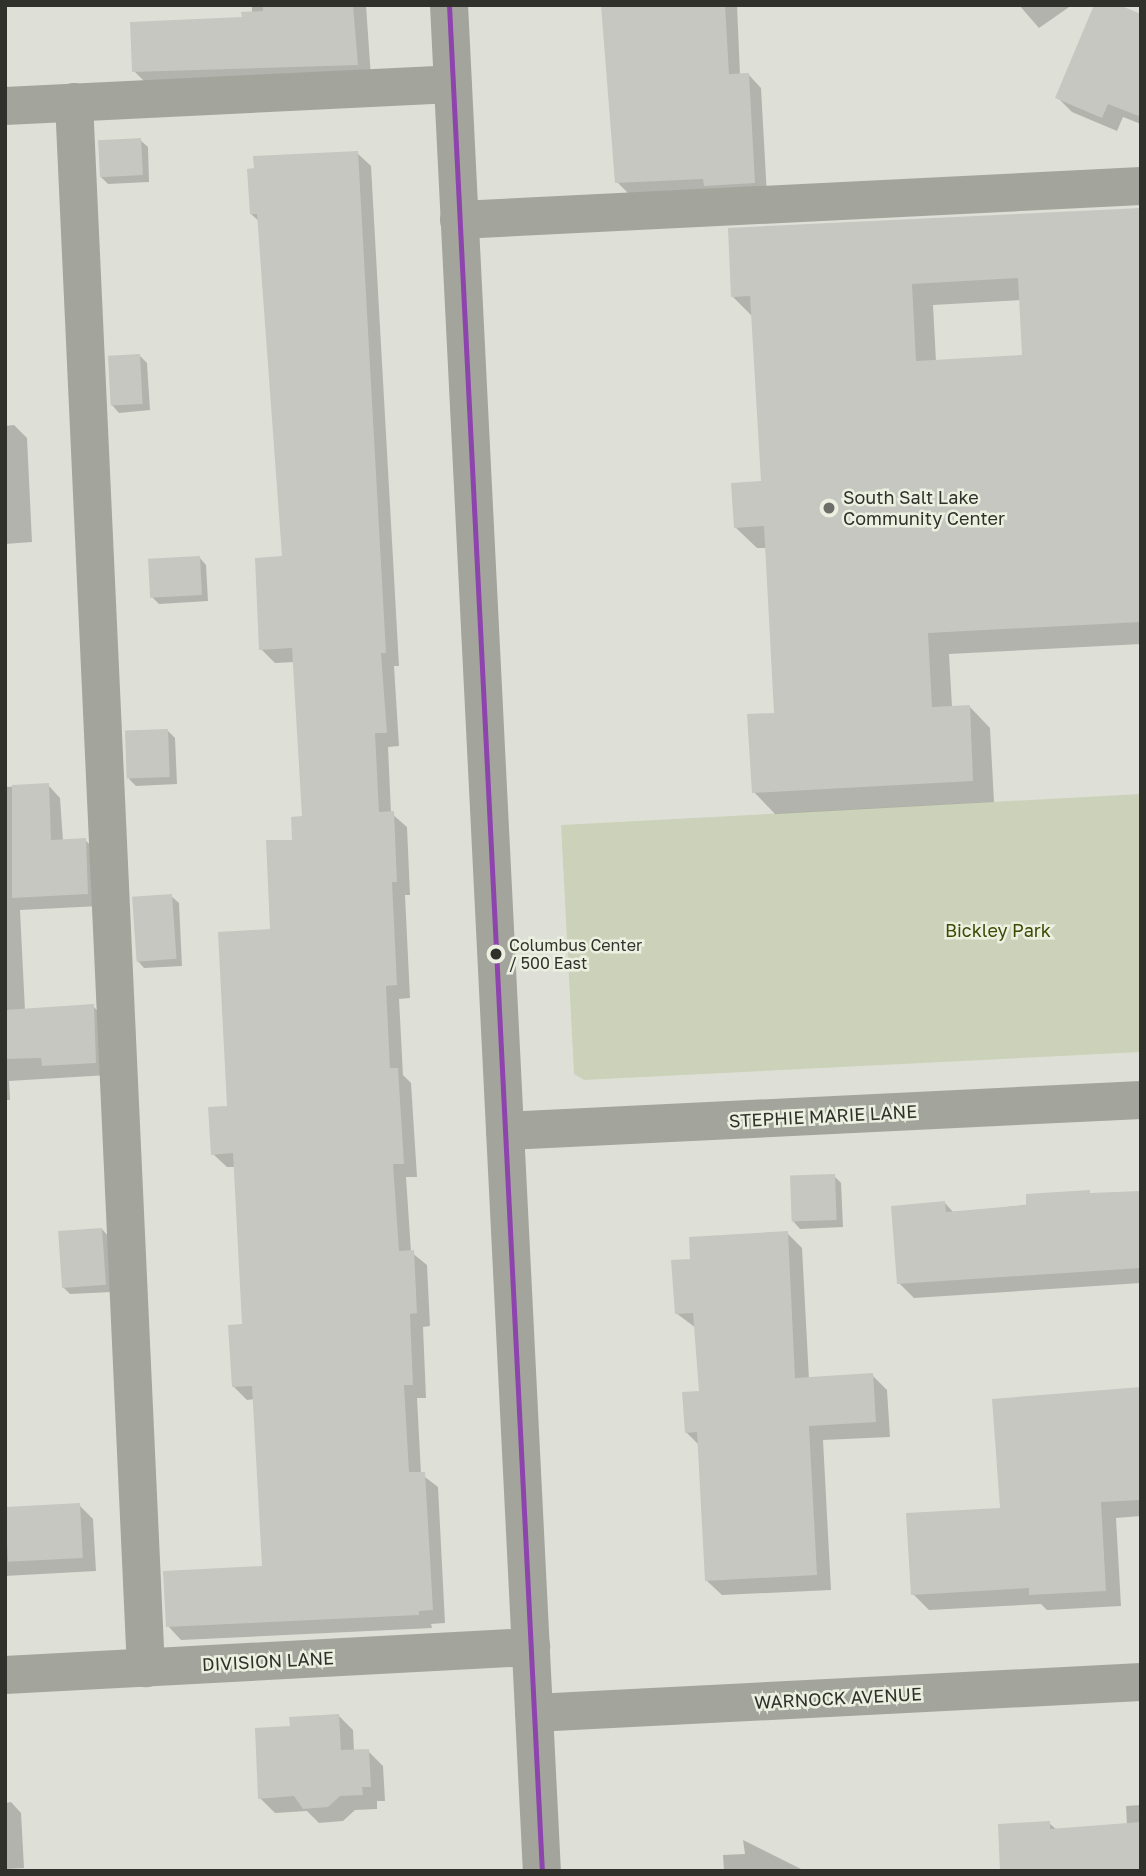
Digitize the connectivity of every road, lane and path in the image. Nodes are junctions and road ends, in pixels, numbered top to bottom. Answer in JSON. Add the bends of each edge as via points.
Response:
{"nodes":[{"id":1,"x":449,"y":5,"type":"edge"},
{"id":2,"x":452,"y":84,"type":"junction"},
{"id":3,"x":74,"y":102,"type":"junction"},
{"id":4,"x":5,"y":106,"type":"edge"},
{"id":5,"x":1141,"y":186,"type":"edge"},
{"id":6,"x":459,"y":220,"type":"junction"},
{"id":7,"x":1141,"y":1100,"type":"edge"},
{"id":8,"x":505,"y":1131,"type":"junction"},
{"id":9,"x":531,"y":1647,"type":"junction"},
{"id":10,"x":146,"y":1668,"type":"junction"},
{"id":11,"x":5,"y":1675,"type":"edge"},
{"id":12,"x":1141,"y":1682,"type":"edge"},
{"id":13,"x":534,"y":1713,"type":"junction"},
{"id":14,"x":542,"y":1871,"type":"edge"}],
"edges":[{"from":1,"to":2,"type":"street"},
{"from":2,"to":3,"type":"street"},
{"from":2,"to":6,"type":"street"},
{"from":3,"to":4,"type":"street"},
{"from":3,"to":10,"type":"street"},
{"from":5,"to":6,"type":"street"},
{"from":6,"to":8,"type":"street"},
{"from":7,"to":8,"type":"street","name":"STEPHIE MARIE LANE"},
{"from":8,"to":9,"type":"street"},
{"from":9,"to":10,"type":"street","name":"DIVISION LANE"},
{"from":9,"to":13,"type":"street"},
{"from":10,"to":11,"type":"street","name":"DIVISION LANE"},
{"from":12,"to":13,"type":"street","name":"WARNOCK AVENUE"},
{"from":13,"to":14,"type":"street"}]}
